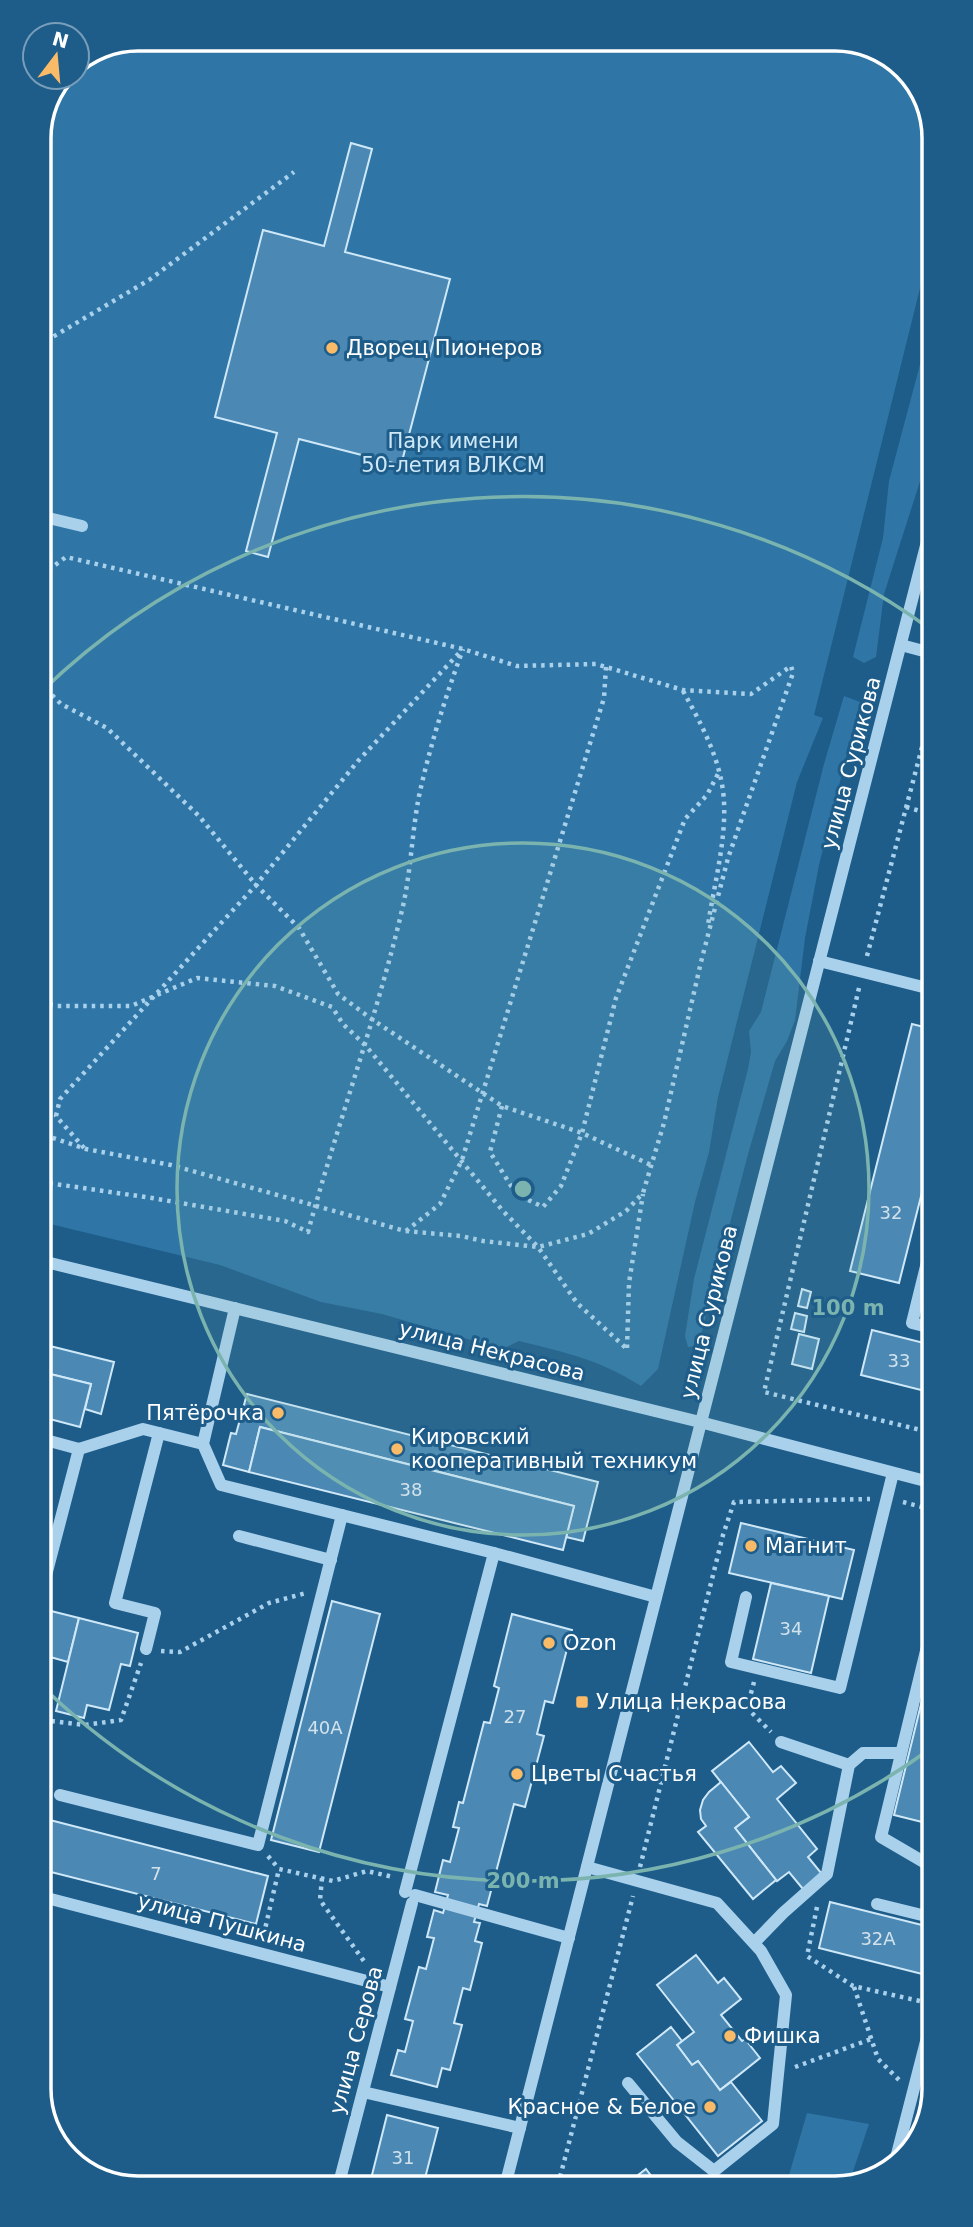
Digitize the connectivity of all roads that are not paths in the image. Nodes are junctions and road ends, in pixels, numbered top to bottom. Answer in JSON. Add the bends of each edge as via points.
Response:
{"nodes":[{"id":1,"x":51,"y":519,"type":"edge"},
{"id":2,"x":82,"y":526,"type":"dead end"},
{"id":3,"x":922,"y":562,"type":"edge"},
{"id":4,"x":901,"y":645,"type":"junction"},
{"id":5,"x":922,"y":651,"type":"edge"},
{"id":6,"x":819,"y":961,"type":"junction"},
{"id":7,"x":922,"y":987,"type":"edge"},
{"id":8,"x":51,"y":1263,"type":"edge"},
{"id":9,"x":922,"y":1282,"type":"edge"},
{"id":10,"x":236,"y":1308,"type":"junction"},
{"id":11,"x":922,"y":1326,"type":"edge"},
{"id":12,"x":700,"y":1422,"type":"junction"},
{"id":13,"x":159,"y":1433,"type":"junction"},
{"id":14,"x":51,"y":1442,"type":"edge"},
{"id":15,"x":203,"y":1444,"type":"junction"},
{"id":16,"x":79,"y":1449,"type":"junction"},
{"id":17,"x":893,"y":1473,"type":"junction"},
{"id":18,"x":922,"y":1480,"type":"edge"},
{"id":19,"x":342,"y":1515,"type":"junction"},
{"id":20,"x":239,"y":1536,"type":"dead end"},
{"id":21,"x":494,"y":1553,"type":"junction"},
{"id":22,"x":51,"y":1556,"type":"edge"},
{"id":23,"x":331,"y":1560,"type":"junction"},
{"id":24,"x":656,"y":1597,"type":"junction"},
{"id":25,"x":746,"y":1597,"type":"dead end"},
{"id":26,"x":146,"y":1649,"type":"road end"},
{"id":27,"x":922,"y":1667,"type":"edge"},
{"id":28,"x":781,"y":1742,"type":"road end"},
{"id":29,"x":901,"y":1753,"type":"junction"},
{"id":30,"x":849,"y":1765,"type":"junction"},
{"id":31,"x":60,"y":1794,"type":"dead end"},
{"id":32,"x":922,"y":1861,"type":"edge"},
{"id":33,"x":587,"y":1867,"type":"junction"},
{"id":34,"x":410,"y":1893,"type":"junction"},
{"id":35,"x":51,"y":1899,"type":"edge"},
{"id":36,"x":877,"y":1904,"type":"dead end"},
{"id":37,"x":922,"y":1914,"type":"edge"},
{"id":38,"x":569,"y":1938,"type":"junction"},
{"id":39,"x":754,"y":1943,"type":"junction"},
{"id":40,"x":390,"y":1987,"type":"junction"},
{"id":41,"x":922,"y":2058,"type":"edge"},
{"id":42,"x":628,"y":2083,"type":"dead end"},
{"id":43,"x":363,"y":2092,"type":"junction"},
{"id":44,"x":520,"y":2129,"type":"junction"},
{"id":45,"x":898,"y":2149,"type":"edge"},
{"id":46,"x":341,"y":2176,"type":"edge"},
{"id":47,"x":508,"y":2176,"type":"edge"}],
"edges":[{"from":1,"to":2,"type":"street"},
{"from":3,"to":4,"type":"street","name":"улица Сурикова"},
{"from":4,"to":5,"type":"street"},
{"from":4,"to":6,"type":"street","name":"улица Сурикова"},
{"from":6,"to":7,"type":"street"},
{"from":6,"to":12,"type":"street","name":"улица Сурикова"},
{"from":8,"to":10,"type":"street","name":"улица Некрасова"},
{"from":9,"to":11,"type":"street","via":[[912,1323]]},
{"from":10,"to":12,"type":"street","name":"улица Некрасова"},
{"from":10,"to":15,"type":"street"},
{"from":12,"to":17,"type":"street","name":"улица Некрасова"},
{"from":12,"to":24,"type":"street","name":"улица Сурикова"},
{"from":13,"to":15,"type":"street"},
{"from":13,"to":16,"type":"street","via":[[143,1429]]},
{"from":13,"to":26,"type":"street","via":[[115,1603],[155,1613]]},
{"from":14,"to":16,"type":"street"},
{"from":15,"to":19,"type":"street","via":[[221,1485]]},
{"from":16,"to":22,"type":"street"},
{"from":17,"to":18,"type":"street","name":"улица Некрасова"},
{"from":17,"to":25,"type":"street","via":[[841,1688],[731,1662]]},
{"from":19,"to":21,"type":"street"},
{"from":19,"to":23,"type":"street"},
{"from":20,"to":23,"type":"street"},
{"from":21,"to":24,"type":"street"},
{"from":21,"to":34,"type":"street","name":"улица Серова"},
{"from":23,"to":31,"type":"street","via":[[258,1845]]},
{"from":24,"to":33,"type":"street","name":"улица Сурикова"},
{"from":27,"to":29,"type":"street"},
{"from":28,"to":30,"type":"street"},
{"from":29,"to":30,"type":"street","via":[[863,1753]]},
{"from":29,"to":32,"type":"street","via":[[880,1836]]},
{"from":30,"to":39,"type":"street","via":[[827,1874]]},
{"from":33,"to":38,"type":"street","name":"улица Сурикова"},
{"from":33,"to":39,"type":"street","via":[[717,1903]]},
{"from":34,"to":38,"type":"street"},
{"from":34,"to":40,"type":"street","name":"улица Серова"},
{"from":35,"to":40,"type":"street","name":"улица Пушкина"},
{"from":36,"to":37,"type":"street"},
{"from":38,"to":44,"type":"street","name":"улица Сурикова"},
{"from":39,"to":42,"type":"street","via":[[786,1995],[773,2124],[714,2171],[677,2142]]},
{"from":40,"to":43,"type":"street","name":"улица Серова"},
{"from":41,"to":45,"type":"street"},
{"from":43,"to":44,"type":"street"},
{"from":43,"to":46,"type":"street","name":"улица Серова"},
{"from":44,"to":47,"type":"street","name":"улица Сурикова"}]}
